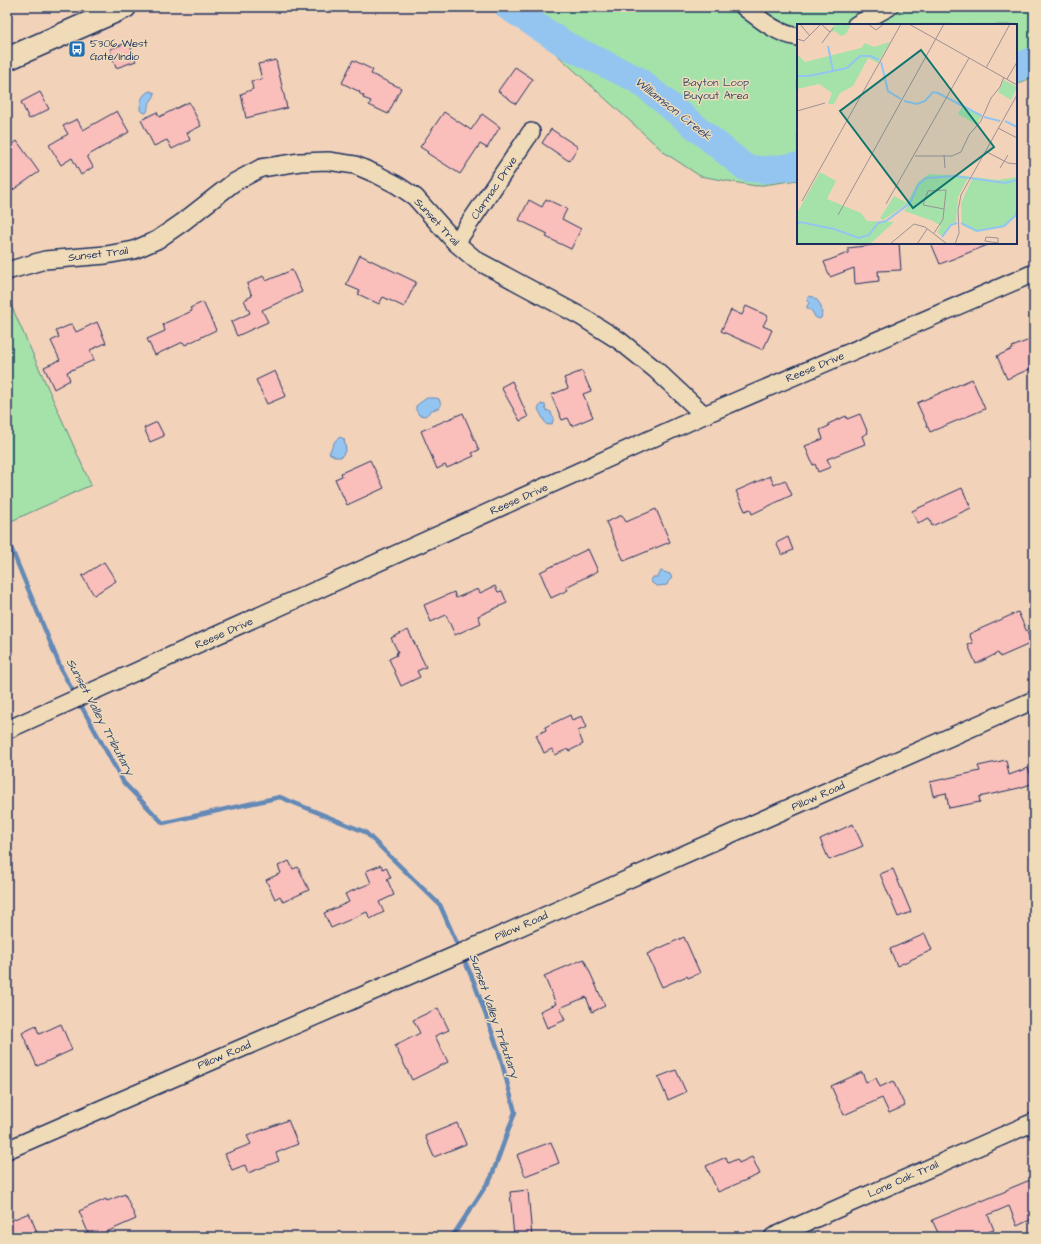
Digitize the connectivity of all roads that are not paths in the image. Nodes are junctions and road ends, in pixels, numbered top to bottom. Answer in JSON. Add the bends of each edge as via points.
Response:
{"nodes":[{"id":1,"x":125,"y":7,"type":"edge"},
{"id":2,"x":744,"y":7,"type":"edge"},
{"id":3,"x":889,"y":7,"type":"edge"},
{"id":4,"x":92,"y":14,"type":"edge"},
{"id":5,"x":858,"y":24,"type":"edge"},
{"id":6,"x":797,"y":37,"type":"edge"},
{"id":7,"x":7,"y":59,"type":"edge"},
{"id":8,"x":531,"y":132,"type":"dead end"},
{"id":9,"x":456,"y":243,"type":"junction"},
{"id":10,"x":7,"y":271,"type":"edge"},
{"id":11,"x":1034,"y":273,"type":"edge"},
{"id":12,"x":704,"y":415,"type":"junction"},
{"id":13,"x":1034,"y":700,"type":"edge"},
{"id":14,"x":7,"y":730,"type":"edge"},
{"id":15,"x":1034,"y":1122,"type":"edge"},
{"id":16,"x":7,"y":1150,"type":"edge"},
{"id":17,"x":773,"y":1237,"type":"edge"}],
"edges":[{"from":1,"to":4,"type":"main road"},
{"from":2,"to":6,"type":"street","via":[[774,29]]},
{"from":3,"to":5,"type":"street"},
{"from":4,"to":7,"type":"main road"},
{"from":8,"to":9,"type":"street","name":"Clarmac Drive"},
{"from":9,"to":10,"type":"street","name":"Sunset Trail","via":[[415,197],[376,174],[355,165],[328,161],[300,162],[261,168],[233,182],[157,240],[134,250],[46,260]]},
{"from":9,"to":12,"type":"street","name":"Sunset Trail","via":[[476,260],[620,340]]},
{"from":11,"to":12,"type":"street","name":"Reese Drive"},
{"from":12,"to":14,"type":"street","name":"Reese Drive"},
{"from":13,"to":16,"type":"street","name":"Pillow Road"},
{"from":15,"to":17,"type":"street","name":"Lone Oak Trail"}]}
